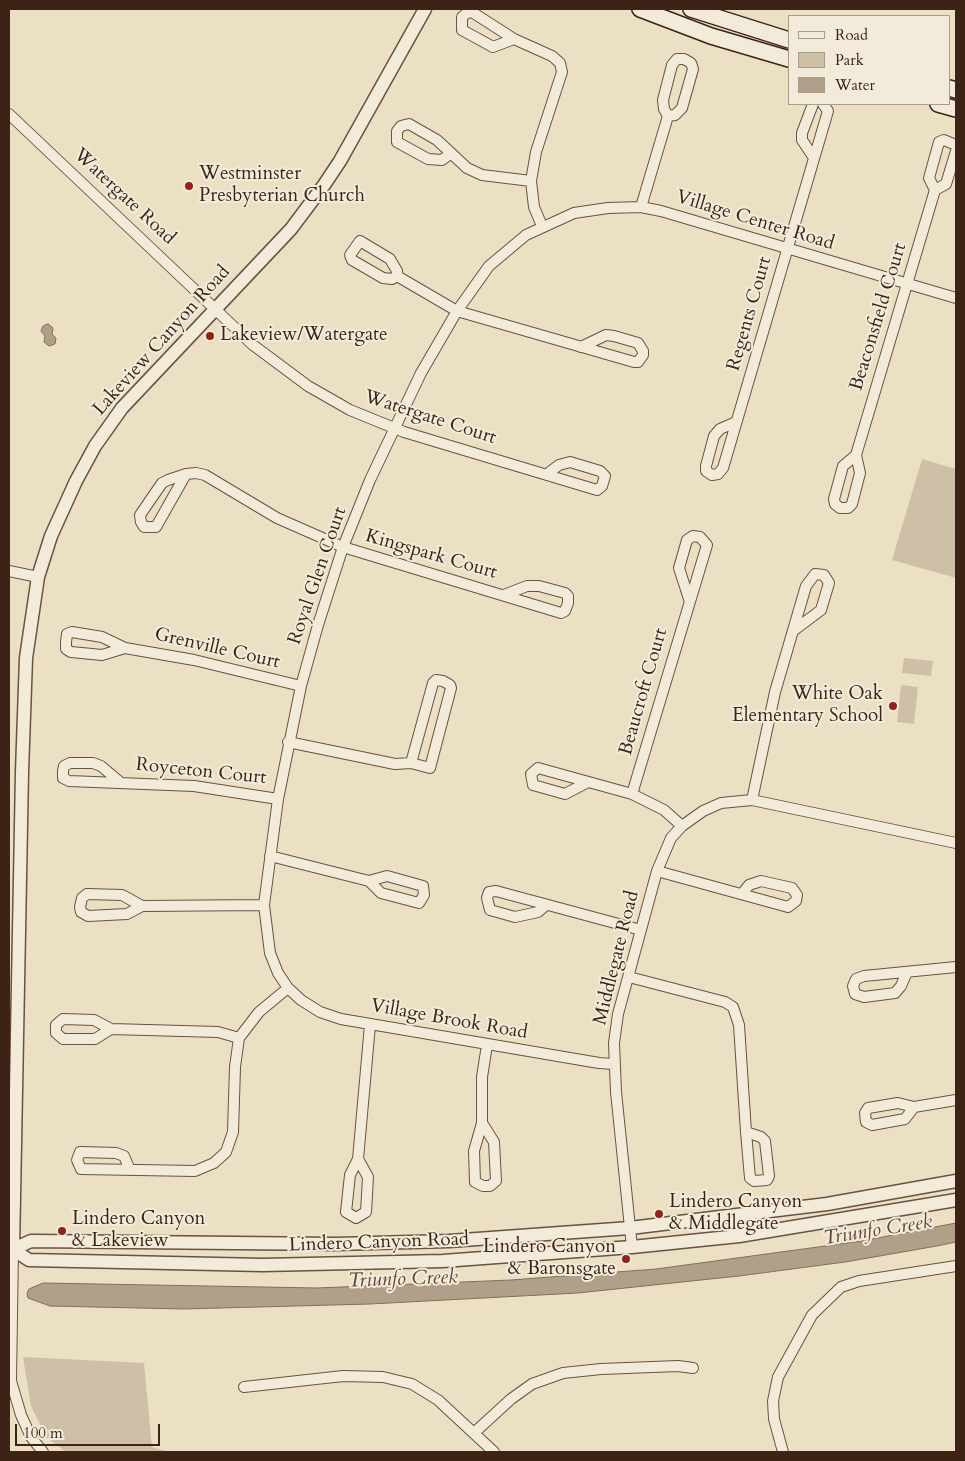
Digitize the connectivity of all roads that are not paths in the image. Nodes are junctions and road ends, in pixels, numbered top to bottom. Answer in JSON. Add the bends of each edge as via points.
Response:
{"nodes":[{"id":1,"x":426,"y":9,"type":"edge"},
{"id":2,"x":640,"y":9,"type":"edge"},
{"id":3,"x":691,"y":9,"type":"edge"},
{"id":4,"x":514,"y":39,"type":"junction"},
{"id":5,"x":788,"y":40,"type":"edge"},
{"id":6,"x":788,"y":60,"type":"edge"},
{"id":7,"x":813,"y":105,"type":"edge"},
{"id":8,"x":825,"y":105,"type":"edge"},
{"id":9,"x":942,"y":105,"type":"edge"},
{"id":10,"x":956,"y":109,"type":"edge"},
{"id":11,"x":9,"y":114,"type":"edge"},
{"id":12,"x":668,"y":116,"type":"junction"},
{"id":13,"x":956,"y":145,"type":"edge"},
{"id":14,"x":956,"y":151,"type":"edge"},
{"id":15,"x":450,"y":154,"type":"junction"},
{"id":16,"x":814,"y":158,"type":"junction"},
{"id":17,"x":531,"y":181,"type":"junction"},
{"id":18,"x":935,"y":190,"type":"junction"},
{"id":19,"x":641,"y":207,"type":"junction"},
{"id":20,"x":542,"y":226,"type":"junction"},
{"id":21,"x":787,"y":249,"type":"junction"},
{"id":22,"x":397,"y":276,"type":"junction"},
{"id":23,"x":908,"y":284,"type":"junction"},
{"id":24,"x":956,"y":298,"type":"edge"},
{"id":25,"x":215,"y":307,"type":"junction"},
{"id":26,"x":457,"y":311,"type":"junction"},
{"id":27,"x":581,"y":347,"type":"junction"},
{"id":28,"x":736,"y":422,"type":"junction"},
{"id":29,"x":393,"y":428,"type":"junction"},
{"id":30,"x":856,"y":455,"type":"junction"},
{"id":31,"x":186,"y":474,"type":"junction"},
{"id":32,"x":547,"y":474,"type":"junction"},
{"id":33,"x":343,"y":547,"type":"junction"},
{"id":34,"x":9,"y":571,"type":"edge"},
{"id":35,"x":38,"y":577,"type":"junction"},
{"id":36,"x":504,"y":595,"type":"junction"},
{"id":37,"x":689,"y":599,"type":"junction"},
{"id":38,"x":793,"y":631,"type":"junction"},
{"id":39,"x":125,"y":648,"type":"junction"},
{"id":40,"x":301,"y":686,"type":"junction"},
{"id":41,"x":288,"y":742,"type":"junction"},
{"id":42,"x":411,"y":763,"type":"junction"},
{"id":43,"x":120,"y":782,"type":"junction"},
{"id":44,"x":588,"y":782,"type":"junction"},
{"id":45,"x":632,"y":794,"type":"junction"},
{"id":46,"x":278,"y":799,"type":"junction"},
{"id":47,"x":752,"y":800,"type":"junction"},
{"id":48,"x":682,"y":826,"type":"junction"},
{"id":49,"x":956,"y":843,"type":"edge"},
{"id":50,"x":270,"y":856,"type":"junction"},
{"id":51,"x":657,"y":871,"type":"junction"},
{"id":52,"x":369,"y":881,"type":"junction"},
{"id":53,"x":742,"y":894,"type":"junction"},
{"id":54,"x":264,"y":905,"type":"junction"},
{"id":55,"x":546,"y":905,"type":"junction"},
{"id":56,"x":142,"y":906,"type":"junction"},
{"id":57,"x":641,"y":930,"type":"junction"},
{"id":58,"x":14,"y":966,"type":"edge"},
{"id":59,"x":956,"y":967,"type":"edge"},
{"id":60,"x":907,"y":972,"type":"junction"},
{"id":61,"x":629,"y":978,"type":"junction"},
{"id":62,"x":288,"y":988,"type":"junction"},
{"id":63,"x":370,"y":1025,"type":"junction"},
{"id":64,"x":111,"y":1029,"type":"junction"},
{"id":65,"x":240,"y":1038,"type":"junction"},
{"id":66,"x":487,"y":1045,"type":"junction"},
{"id":67,"x":614,"y":1064,"type":"junction"},
{"id":68,"x":956,"y":1100,"type":"edge"},
{"id":69,"x":914,"y":1108,"type":"dead end"},
{"id":70,"x":482,"y":1123,"type":"junction"},
{"id":71,"x":746,"y":1132,"type":"dead end"},
{"id":72,"x":358,"y":1158,"type":"junction"},
{"id":73,"x":130,"y":1170,"type":"junction"},
{"id":74,"x":956,"y":1181,"type":"edge"},
{"id":75,"x":956,"y":1200,"type":"edge"},
{"id":76,"x":630,"y":1228,"type":"junction"},
{"id":77,"x":632,"y":1247,"type":"junction"},
{"id":78,"x":10,"y":1249,"type":"edge"},
{"id":79,"x":956,"y":1266,"type":"edge"},
{"id":80,"x":693,"y":1368,"type":"dead end"},
{"id":81,"x":244,"y":1387,"type":"dead end"},
{"id":82,"x":475,"y":1432,"type":"junction"},
{"id":83,"x":43,"y":1452,"type":"edge"},
{"id":84,"x":494,"y":1452,"type":"edge"},
{"id":85,"x":783,"y":1452,"type":"edge"}],
"edges":[{"from":1,"to":25,"type":"street","name":"Lakeview Canyon Road","via":[[324,186],[291,229]]},
{"from":2,"to":6,"type":"main road","via":[[711,36]]},
{"from":3,"to":5,"type":"main road"},
{"from":4,"to":4,"type":"street","via":[[472,12],[462,17],[462,30],[494,47]]},
{"from":4,"to":17,"type":"street","via":[[552,56],[560,63],[562,72],[536,152]]},
{"from":7,"to":16,"type":"street","via":[[802,132],[805,146]]},
{"from":8,"to":16,"type":"street","name":"Regents Court","via":[[828,111]]},
{"from":9,"to":10,"type":"main road"},
{"from":11,"to":25,"type":"street","name":"Watergate Road"},
{"from":12,"to":12,"type":"street","via":[[675,115],[682,108],[693,69],[691,62],[684,59],[677,59],[672,65],[663,100]]},
{"from":12,"to":19,"type":"street"},
{"from":13,"to":18,"type":"street","name":"Beaconsfield Court","via":[[944,140],[939,142],[929,178]]},
{"from":14,"to":18,"type":"street","name":"Beaconsfield Court","via":[[946,184]]},
{"from":15,"to":15,"type":"street","via":[[437,140],[409,124],[396,132],[397,142],[428,159],[442,160]]},
{"from":15,"to":17,"type":"street","via":[[482,175]]},
{"from":16,"to":21,"type":"street","name":"Regents Court"},
{"from":17,"to":20,"type":"street","via":[[534,207]]},
{"from":18,"to":23,"type":"street","name":"Beaconsfield Court"},
{"from":19,"to":20,"type":"street","name":"Village Center Road","via":[[574,214]]},
{"from":19,"to":21,"type":"street","name":"Village Center Road"},
{"from":20,"to":26,"type":"street","name":"Royal Glen Court","via":[[507,249],[489,266]]},
{"from":21,"to":23,"type":"street","name":"Village Center Road"},
{"from":21,"to":28,"type":"street","name":"Regents Court"},
{"from":22,"to":22,"type":"street","via":[[390,259],[358,242],[350,255],[352,260],[383,278]]},
{"from":22,"to":26,"type":"street"},
{"from":23,"to":24,"type":"street","name":"Village Center Road"},
{"from":23,"to":30,"type":"street","name":"Beaconsfield Court"},
{"from":25,"to":29,"type":"street","name":"Watergate Court","via":[[253,345],[295,377],[350,410]]},
{"from":25,"to":35,"type":"street","name":"Lakeview Canyon Road","via":[[122,408],[95,446],[60,514]]},
{"from":26,"to":27,"type":"street"},
{"from":26,"to":29,"type":"street","name":"Royal Glen Court"},
{"from":27,"to":27,"type":"street","via":[[634,362],[643,355],[638,343],[614,336],[606,335]]},
{"from":28,"to":28,"type":"street","name":"Regents Court","via":[[720,429],[714,436],[706,466],[706,471],[712,475],[723,468]]},
{"from":29,"to":32,"type":"street","name":"Watergate Court"},
{"from":29,"to":33,"type":"street","name":"Royal Glen Court"},
{"from":30,"to":30,"type":"street","name":"Beaconsfield Court","via":[[843,466],[834,499],[840,508],[848,508],[852,504],[860,473]]},
{"from":31,"to":31,"type":"street","name":"Kingspark Court","via":[[162,483],[140,515],[144,527],[156,527]]},
{"from":31,"to":33,"type":"street","name":"Kingspark Court","via":[[196,472],[205,475],[277,518]]},
{"from":32,"to":32,"type":"street","name":"Watergate Court","via":[[597,490],[602,486],[604,476],[600,471],[570,462]]},
{"from":33,"to":36,"type":"street","name":"Kingspark Court"},
{"from":33,"to":40,"type":"street","name":"Royal Glen Court"},
{"from":34,"to":35,"type":"street"},
{"from":35,"to":58,"type":"street","name":"Lakeview Canyon Road","via":[[26,658]]},
{"from":36,"to":36,"type":"street","name":"Kingspark Court","via":[[561,613],[568,603],[565,593],[539,586],[527,586]]},
{"from":37,"to":37,"type":"street","name":"Beaucroft Court","via":[[707,545],[700,537],[693,536],[687,540],[679,568]]},
{"from":37,"to":45,"type":"street","name":"Beaucroft Court"},
{"from":38,"to":38,"type":"street","via":[[811,577],[824,575],[830,583],[821,610]]},
{"from":38,"to":47,"type":"street","via":[[762,746]]},
{"from":39,"to":39,"type":"street","name":"Grenville Court","via":[[102,637],[67,634],[66,649],[71,652],[102,655]]},
{"from":39,"to":40,"type":"street","name":"Grenville Court","via":[[194,660]]},
{"from":40,"to":41,"type":"street","name":"Royal Glen Court"},
{"from":41,"to":42,"type":"street","via":[[395,764]]},
{"from":41,"to":46,"type":"street","name":"Royal Glen Court"},
{"from":42,"to":42,"type":"street","via":[[430,768],[451,688],[443,681],[433,683]]},
{"from":43,"to":43,"type":"street","name":"Royceton Court","via":[[93,763],[70,762],[64,766],[63,778],[69,781]]},
{"from":43,"to":46,"type":"street","name":"Royceton Court","via":[[194,786]]},
{"from":44,"to":44,"type":"street","via":[[538,768],[531,774],[533,785],[565,794]]},
{"from":44,"to":45,"type":"street"},
{"from":45,"to":48,"type":"street","via":[[664,810]]},
{"from":46,"to":50,"type":"street","name":"Royal Glen Court"},
{"from":47,"to":48,"type":"street","name":"Middlegate Road","via":[[721,804],[703,811]]},
{"from":47,"to":49,"type":"street","name":"Middlegate Road"},
{"from":48,"to":51,"type":"street","name":"Middlegate Road","via":[[671,838]]},
{"from":50,"to":52,"type":"street"},
{"from":50,"to":54,"type":"street","name":"Royal Glen Court"},
{"from":51,"to":53,"type":"street"},
{"from":51,"to":57,"type":"street","name":"Middlegate Road"},
{"from":52,"to":52,"type":"street","via":[[381,893],[419,903],[424,895],[423,886],[386,876]]},
{"from":53,"to":53,"type":"street","via":[[788,907],[796,901],[797,895],[792,888],[761,881],[749,886]]},
{"from":54,"to":56,"type":"street"},
{"from":54,"to":62,"type":"street","name":"Royal Glen Court","via":[[270,952]]},
{"from":55,"to":55,"type":"street","via":[[496,891],[489,892],[487,898],[490,910],[516,918],[538,912]]},
{"from":55,"to":57,"type":"street"},
{"from":56,"to":56,"type":"street","via":[[122,895],[87,894],[82,898],[80,907],[81,912],[88,916],[127,914]]},
{"from":57,"to":61,"type":"street","name":"Middlegate Road"},
{"from":58,"to":78,"type":"street","name":"Lakeview Canyon Road"},
{"from":59,"to":60,"type":"street"},
{"from":60,"to":60,"type":"street","via":[[856,979],[855,994],[864,997],[895,993]]},
{"from":61,"to":67,"type":"street","name":"Middlegate Road","via":[[618,1014]]},
{"from":61,"to":71,"type":"street","via":[[725,1002],[733,1007],[738,1025]]},
{"from":62,"to":63,"type":"street","name":"Village Brook Road","via":[[320,1012]]},
{"from":62,"to":65,"type":"street","via":[[259,1012]]},
{"from":63,"to":66,"type":"street","name":"Village Brook Road"},
{"from":63,"to":72,"type":"street"},
{"from":64,"to":64,"type":"street","via":[[94,1020],[63,1019],[56,1025],[56,1033],[63,1039],[95,1039]]},
{"from":64,"to":65,"type":"street","via":[[218,1032]]},
{"from":65,"to":73,"type":"street","via":[[235,1067],[233,1132],[226,1152],[214,1163],[195,1171]]},
{"from":66,"to":67,"type":"street","name":"Village Brook Road"},
{"from":66,"to":70,"type":"street","via":[[481,1096]]},
{"from":67,"to":76,"type":"street","name":"Middlegate Road"},
{"from":68,"to":69,"type":"street"},
{"from":70,"to":70,"type":"street","via":[[474,1151],[475,1182],[490,1186],[496,1181],[494,1142]]},
{"from":72,"to":72,"type":"street","via":[[350,1175],[346,1212],[356,1218],[366,1212],[368,1177]]},
{"from":73,"to":73,"type":"street","via":[[124,1156],[116,1153],[80,1152],[77,1160],[81,1169]]},
{"from":74,"to":76,"type":"street","name":"Lindero Canyon Road","via":[[827,1204]]},
{"from":75,"to":77,"type":"street","name":"Lindero Canyon Road","via":[[748,1234]]},
{"from":76,"to":77,"type":"street","name":"Middlegate Road"},
{"from":76,"to":78,"type":"street","name":"Lindero Canyon Road","via":[[439,1241],[336,1244],[31,1241]]},
{"from":77,"to":78,"type":"street","name":"Lindero Canyon Road","via":[[443,1261],[263,1265],[29,1260]]},
{"from":78,"to":83,"type":"street","via":[[12,1381],[21,1415],[31,1437]]},
{"from":79,"to":85,"type":"street","via":[[841,1286],[812,1315],[778,1377],[773,1401],[774,1419]]},
{"from":80,"to":82,"type":"street","via":[[611,1368],[563,1374],[532,1384]]},
{"from":81,"to":82,"type":"street","via":[[343,1376],[383,1377],[412,1384],[438,1400]]},
{"from":82,"to":84,"type":"street"}]}
